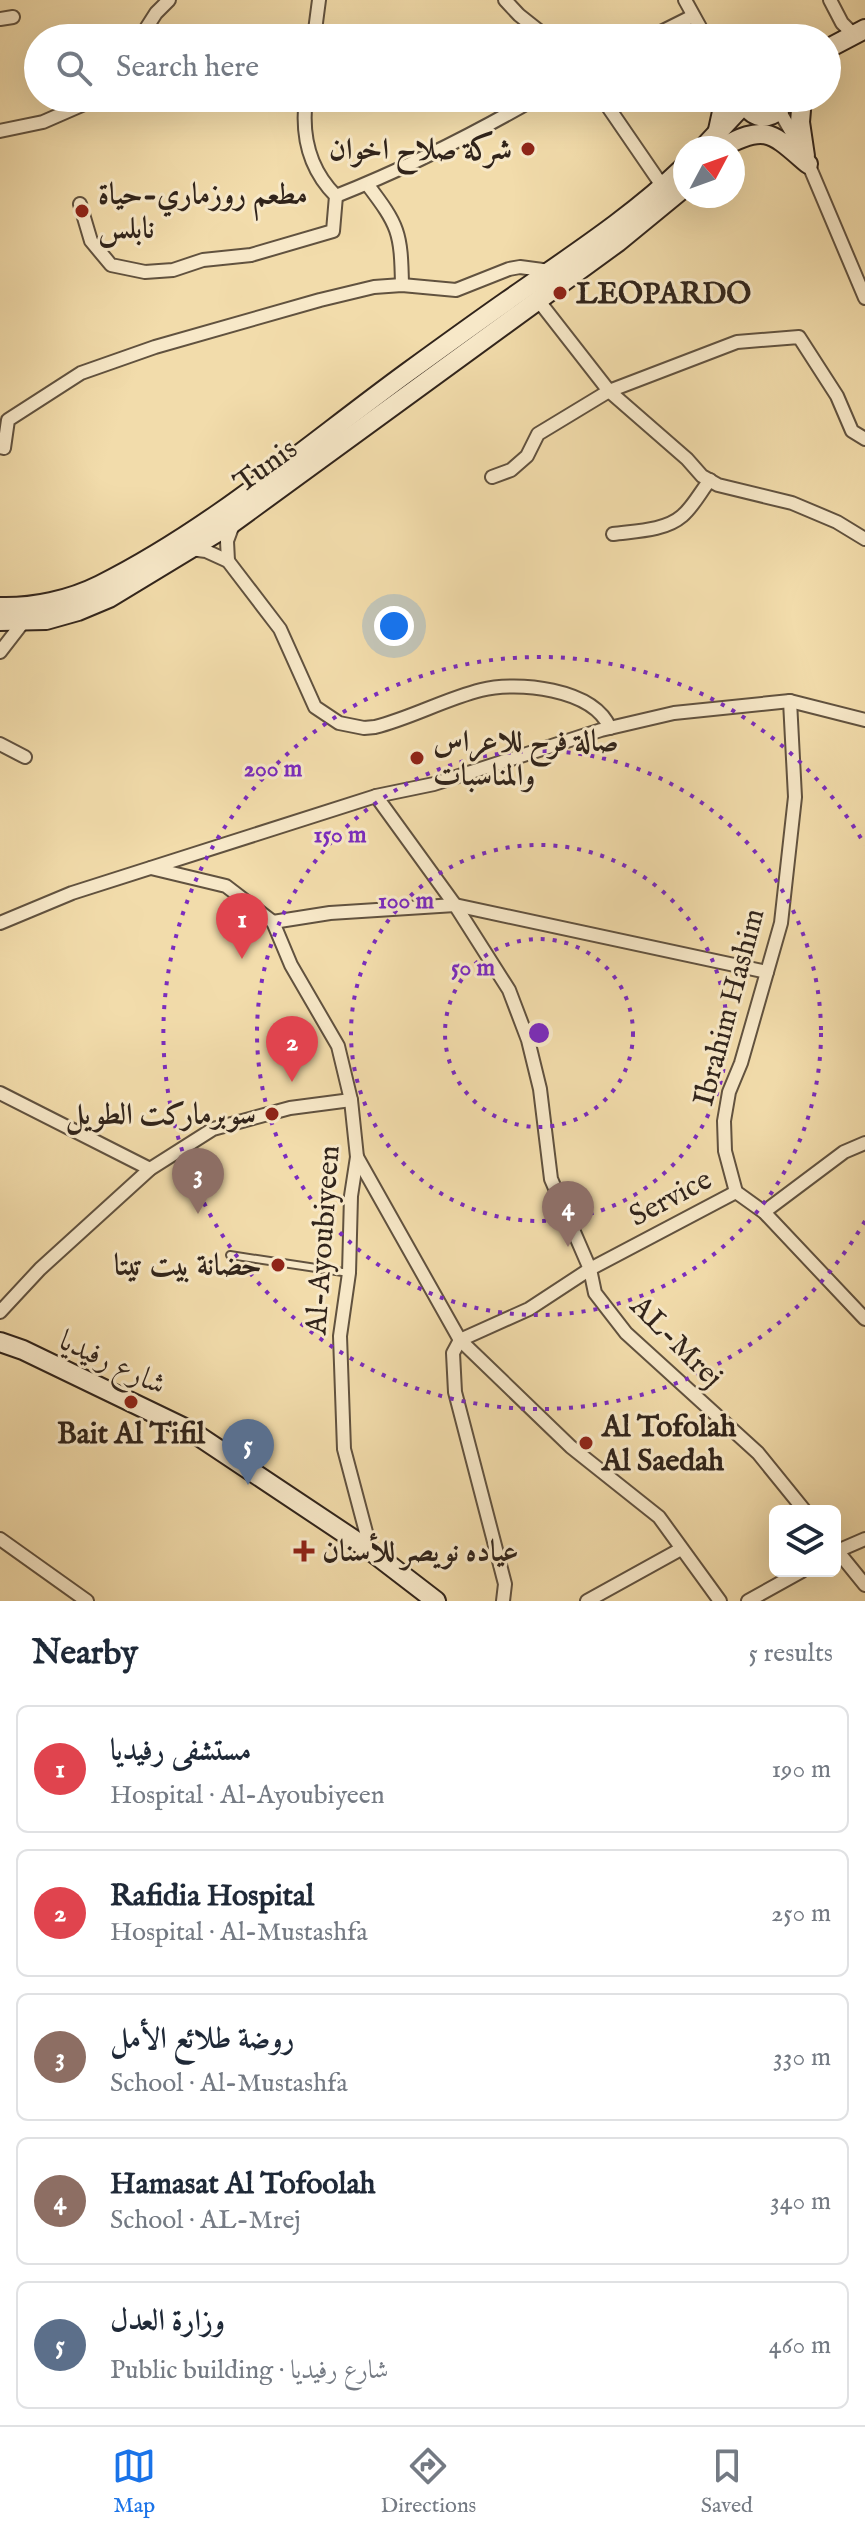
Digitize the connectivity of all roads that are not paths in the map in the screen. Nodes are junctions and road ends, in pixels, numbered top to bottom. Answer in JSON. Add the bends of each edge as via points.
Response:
{"nodes":[{"id":1,"x":169,"y":0,"type":"edge"},
{"id":2,"x":319,"y":0,"type":"edge"},
{"id":3,"x":505,"y":0,"type":"edge"},
{"id":4,"x":685,"y":0,"type":"edge"},
{"id":5,"x":830,"y":0,"type":"edge"},
{"id":6,"x":693,"y":16,"type":"junction"},
{"id":7,"x":149,"y":24,"type":"edge"},
{"id":8,"x":316,"y":24,"type":"edge"},
{"id":9,"x":530,"y":24,"type":"edge"},
{"id":10,"x":677,"y":24,"type":"edge"},
{"id":11,"x":698,"y":24,"type":"edge"},
{"id":12,"x":861,"y":35,"type":"edge"},
{"id":13,"x":841,"y":43,"type":"edge"},
{"id":14,"x":841,"y":50,"type":"edge"},
{"id":15,"x":66,"y":112,"type":"edge"},
{"id":16,"x":306,"y":112,"type":"edge"},
{"id":17,"x":511,"y":112,"type":"edge"},
{"id":18,"x":612,"y":112,"type":"edge"},
{"id":19,"x":723,"y":112,"type":"edge"},
{"id":20,"x":737,"y":112,"type":"edge"},
{"id":21,"x":752,"y":112,"type":"edge"},
{"id":22,"x":776,"y":112,"type":"edge"},
{"id":23,"x":786,"y":112,"type":"edge"},
{"id":24,"x":801,"y":112,"type":"edge"},
{"id":25,"x":760,"y":117,"type":"junction"},
{"id":26,"x":0,"y":131,"type":"edge"},
{"id":27,"x":720,"y":136,"type":"edge"},
{"id":28,"x":723,"y":136,"type":"edge"},
{"id":29,"x":728,"y":136,"type":"edge"},
{"id":30,"x":739,"y":136,"type":"edge"},
{"id":31,"x":807,"y":160,"type":"junction"},
{"id":32,"x":673,"y":177,"type":"edge"},
{"id":33,"x":367,"y":184,"type":"junction"},
{"id":34,"x":663,"y":187,"type":"junction"},
{"id":35,"x":336,"y":196,"type":"junction"},
{"id":36,"x":673,"y":197,"type":"edge"},
{"id":37,"x":80,"y":204,"type":"dead end"},
{"id":38,"x":550,"y":271,"type":"junction"},
{"id":39,"x":402,"y":285,"type":"junction"},
{"id":40,"x":865,"y":298,"type":"edge"},
{"id":41,"x":538,"y":300,"type":"junction"},
{"id":42,"x":609,"y":391,"type":"junction"},
{"id":43,"x":865,"y":439,"type":"edge"},
{"id":44,"x":0,"y":447,"type":"edge"},
{"id":45,"x":492,"y":477,"type":"dead end"},
{"id":46,"x":710,"y":480,"type":"junction"},
{"id":47,"x":234,"y":521,"type":"junction"},
{"id":48,"x":613,"y":534,"type":"dead end"},
{"id":49,"x":865,"y":539,"type":"edge"},
{"id":50,"x":190,"y":549,"type":"junction"},
{"id":51,"x":228,"y":561,"type":"junction"},
{"id":52,"x":0,"y":607,"type":"edge"},
{"id":53,"x":0,"y":621,"type":"edge"},
{"id":54,"x":24,"y":621,"type":"junction"},
{"id":55,"x":0,"y":652,"type":"edge"},
{"id":56,"x":790,"y":701,"type":"junction"},
{"id":57,"x":865,"y":720,"type":"edge"},
{"id":58,"x":610,"y":728,"type":"junction"},
{"id":59,"x":0,"y":744,"type":"edge"},
{"id":60,"x":25,"y":757,"type":"dead end"},
{"id":61,"x":376,"y":796,"type":"junction"},
{"id":62,"x":151,"y":868,"type":"junction"},
{"id":63,"x":455,"y":905,"type":"junction"},
{"id":64,"x":273,"y":922,"type":"junction"},
{"id":65,"x":0,"y":923,"type":"edge"},
{"id":66,"x":767,"y":972,"type":"junction"},
{"id":67,"x":0,"y":1093,"type":"edge"},
{"id":68,"x":351,"y":1100,"type":"junction"},
{"id":69,"x":865,"y":1143,"type":"edge"},
{"id":70,"x":357,"y":1157,"type":"junction"},
{"id":71,"x":150,"y":1169,"type":"junction"},
{"id":72,"x":736,"y":1192,"type":"junction"},
{"id":73,"x":764,"y":1212,"type":"junction"},
{"id":74,"x":230,"y":1255,"type":"dead end"},
{"id":75,"x":590,"y":1269,"type":"junction"},
{"id":76,"x":349,"y":1273,"type":"junction"},
{"id":77,"x":0,"y":1312,"type":"edge"},
{"id":78,"x":865,"y":1319,"type":"edge"},
{"id":79,"x":460,"y":1340,"type":"junction"},
{"id":80,"x":0,"y":1342,"type":"edge"},
{"id":81,"x":800,"y":1505,"type":"edge"},
{"id":82,"x":0,"y":1539,"type":"edge"},
{"id":83,"x":865,"y":1539,"type":"edge"},
{"id":84,"x":841,"y":1548,"type":"edge"},
{"id":85,"x":681,"y":1549,"type":"junction"},
{"id":86,"x":371,"y":1551,"type":"junction"},
{"id":87,"x":841,"y":1556,"type":"edge"},
{"id":88,"x":791,"y":1577,"type":"edge"},
{"id":89,"x":865,"y":1585,"type":"edge"},
{"id":90,"x":87,"y":1601,"type":"edge"},
{"id":91,"x":436,"y":1601,"type":"edge"},
{"id":92,"x":503,"y":1601,"type":"edge"},
{"id":93,"x":587,"y":1601,"type":"edge"},
{"id":94,"x":720,"y":1601,"type":"edge"},
{"id":95,"x":748,"y":1601,"type":"edge"}],
"edges":[{"from":1,"to":7,"type":"street"},
{"from":2,"to":8,"type":"street"},
{"from":3,"to":9,"type":"street"},
{"from":4,"to":6,"type":"street"},
{"from":5,"to":12,"type":"street","via":[[842,23]]},
{"from":6,"to":10,"type":"street"},
{"from":6,"to":11,"type":"street"},
{"from":12,"to":13,"type":"main road"},
{"from":12,"to":14,"type":"main road"},
{"from":15,"to":26,"type":"street"},
{"from":16,"to":35,"type":"street","via":[[309,156]]},
{"from":17,"to":33,"type":"street"},
{"from":18,"to":34,"type":"street"},
{"from":19,"to":27,"type":"main road"},
{"from":20,"to":28,"type":"main road"},
{"from":21,"to":25,"type":"main road"},
{"from":22,"to":25,"type":"main road"},
{"from":23,"to":31,"type":"street"},
{"from":24,"to":31,"type":"main road"},
{"from":25,"to":29,"type":"main road"},
{"from":30,"to":31,"type":"main road","via":[[770,136]]},
{"from":31,"to":40,"type":"street"},
{"from":32,"to":34,"type":"main road"},
{"from":33,"to":35,"type":"street"},
{"from":33,"to":39,"type":"street","via":[[399,233]]},
{"from":34,"to":38,"type":"main road"},
{"from":35,"to":37,"type":"street","via":[[333,231],[251,255],[145,272],[111,265],[91,241]]},
{"from":36,"to":41,"type":"main road","name":"Tunis"},
{"from":38,"to":39,"type":"street","via":[[509,269],[456,290]]},
{"from":38,"to":52,"type":"main road","via":[[215,518],[99,586],[43,603]]},
{"from":39,"to":44,"type":"street","via":[[320,300],[81,373],[8,420],[4,448]]},
{"from":41,"to":42,"type":"street"},
{"from":41,"to":47,"type":"main road","name":"Tunis"},
{"from":42,"to":43,"type":"street","via":[[737,342],[799,337],[837,396],[852,431]]},
{"from":42,"to":45,"type":"street","via":[[538,434],[527,456]]},
{"from":42,"to":46,"type":"street"},
{"from":46,"to":48,"type":"street","via":[[682,516],[670,523]]},
{"from":46,"to":49,"type":"street","via":[[792,503]]},
{"from":47,"to":50,"type":"main road","name":"Tunis"},
{"from":47,"to":51,"type":"street"},
{"from":50,"to":51,"type":"street"},
{"from":50,"to":54,"type":"main road","name":"Tunis","via":[[89,607]]},
{"from":51,"to":58,"type":"street","via":[[280,629],[315,707],[339,723],[375,727],[482,690],[541,688],[585,703],[600,712]]},
{"from":53,"to":54,"type":"main road","name":"Tunis"},
{"from":54,"to":55,"type":"street"},
{"from":56,"to":57,"type":"street"},
{"from":56,"to":58,"type":"street","via":[[674,713]]},
{"from":56,"to":66,"type":"street","name":"Ibrahim Hashim","via":[[795,797],[781,923]]},
{"from":58,"to":61,"type":"street","via":[[434,784]]},
{"from":59,"to":60,"type":"street"},
{"from":61,"to":62,"type":"street"},
{"from":61,"to":63,"type":"street","name":"AL-Mrej"},
{"from":62,"to":64,"type":"street","via":[[226,886]]},
{"from":62,"to":65,"type":"street"},
{"from":63,"to":64,"type":"street"},
{"from":63,"to":66,"type":"street"},
{"from":63,"to":75,"type":"street","name":"AL-Mrej","via":[[509,990],[528,1040],[551,1179]]},
{"from":64,"to":68,"type":"street","name":"Al-Ayoubiyeen","via":[[291,965],[338,1046]]},
{"from":66,"to":72,"type":"street","name":"Ibrahim Hashim","via":[[726,1107],[725,1151]]},
{"from":67,"to":71,"type":"street"},
{"from":68,"to":70,"type":"street","name":"Al-Ayoubiyeen"},
{"from":68,"to":71,"type":"street","via":[[290,1108],[213,1129]]},
{"from":69,"to":73,"type":"street","via":[[844,1152]]},
{"from":70,"to":76,"type":"street","name":"Al-Ayoubiyeen"},
{"from":70,"to":79,"type":"street"},
{"from":71,"to":77,"type":"street"},
{"from":72,"to":73,"type":"street"},
{"from":72,"to":75,"type":"street","name":"Service"},
{"from":73,"to":78,"type":"street"},
{"from":74,"to":76,"type":"lane"},
{"from":75,"to":79,"type":"street","name":"Service","via":[[529,1309]]},
{"from":75,"to":81,"type":"street","name":"AL-Mrej","via":[[595,1293],[626,1333],[758,1453]]},
{"from":76,"to":86,"type":"street","name":"Al-Ayoubiyeen","via":[[340,1336],[344,1449]]},
{"from":79,"to":85,"type":"street","via":[[571,1447],[659,1517]]},
{"from":79,"to":92,"type":"street","via":[[453,1353],[455,1392],[505,1584]]},
{"from":80,"to":86,"type":"main road","name":"شارع رفيديا","via":[[191,1431]]},
{"from":82,"to":90,"type":"street"},
{"from":83,"to":84,"type":"street"},
{"from":85,"to":93,"type":"street"},
{"from":85,"to":94,"type":"street"},
{"from":86,"to":91,"type":"main road","name":"شارع رفيديا"},
{"from":87,"to":89,"type":"street"},
{"from":88,"to":95,"type":"street"}]}
